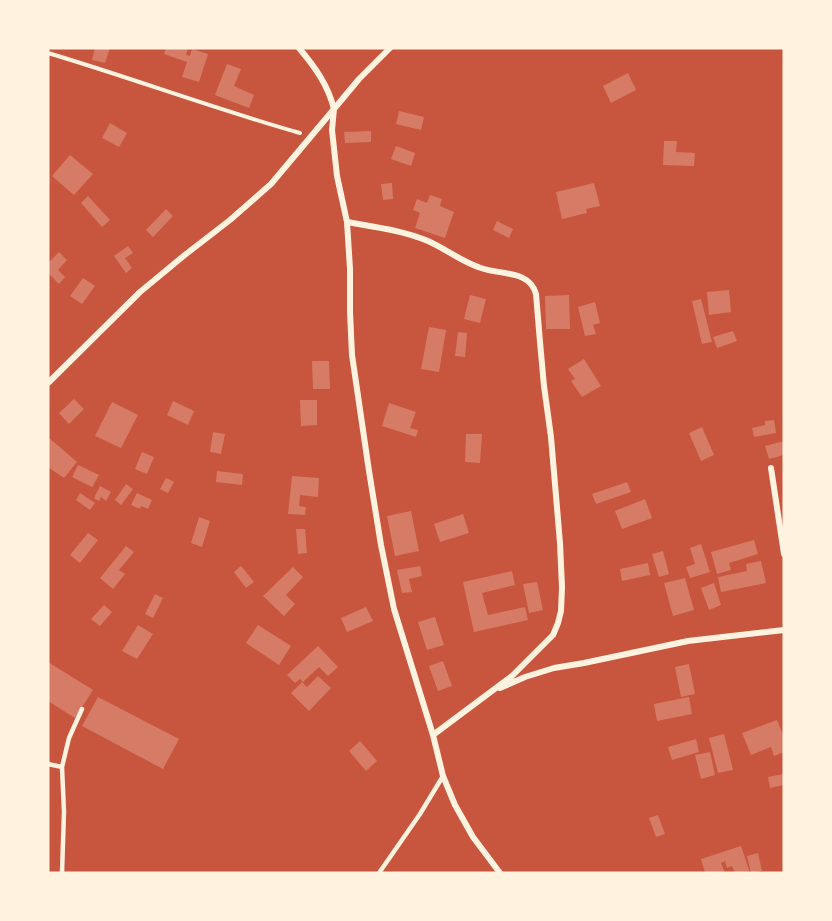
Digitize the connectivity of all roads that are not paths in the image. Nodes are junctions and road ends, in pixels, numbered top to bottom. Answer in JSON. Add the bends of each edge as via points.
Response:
{"nodes":[{"id":1,"x":299,"y":48,"type":"edge"},
{"id":2,"x":390,"y":48,"type":"edge"},
{"id":3,"x":334,"y":109,"type":"junction"},
{"id":4,"x":347,"y":222,"type":"junction"},
{"id":5,"x":48,"y":383,"type":"edge"},
{"id":6,"x":771,"y":468,"type":"dead end"},
{"id":7,"x":784,"y":554,"type":"edge"},
{"id":8,"x":784,"y":630,"type":"edge"},
{"id":9,"x":489,"y":693,"type":"junction"},
{"id":10,"x":82,"y":709,"type":"dead end"},
{"id":11,"x":433,"y":735,"type":"junction"},
{"id":12,"x":48,"y":764,"type":"edge"},
{"id":13,"x":62,"y":767,"type":"junction"},
{"id":14,"x":443,"y":776,"type":"junction"},
{"id":15,"x":62,"y":873,"type":"edge"},
{"id":16,"x":379,"y":873,"type":"edge"},
{"id":17,"x":500,"y":873,"type":"edge"}],
"edges":[{"from":1,"to":3,"type":"street","via":[[324,82]]},
{"from":2,"to":3,"type":"street"},
{"from":3,"to":4,"type":"street","via":[[333,147]]},
{"from":3,"to":5,"type":"street","via":[[271,184],[140,292]]},
{"from":4,"to":9,"type":"street","via":[[428,241],[481,268],[514,274],[535,288],[556,493],[561,611],[546,642]]},
{"from":4,"to":11,"type":"street","via":[[352,354],[381,545],[394,609]]},
{"from":6,"to":7,"type":"street"},
{"from":8,"to":9,"type":"street","via":[[688,641],[554,668]]},
{"from":9,"to":11,"type":"street"},
{"from":10,"to":13,"type":"lane"},
{"from":11,"to":14,"type":"street"},
{"from":12,"to":13,"type":"lane"},
{"from":13,"to":15,"type":"lane"},
{"from":14,"to":16,"type":"lane"},
{"from":14,"to":17,"type":"street","via":[[473,837]]}]}
